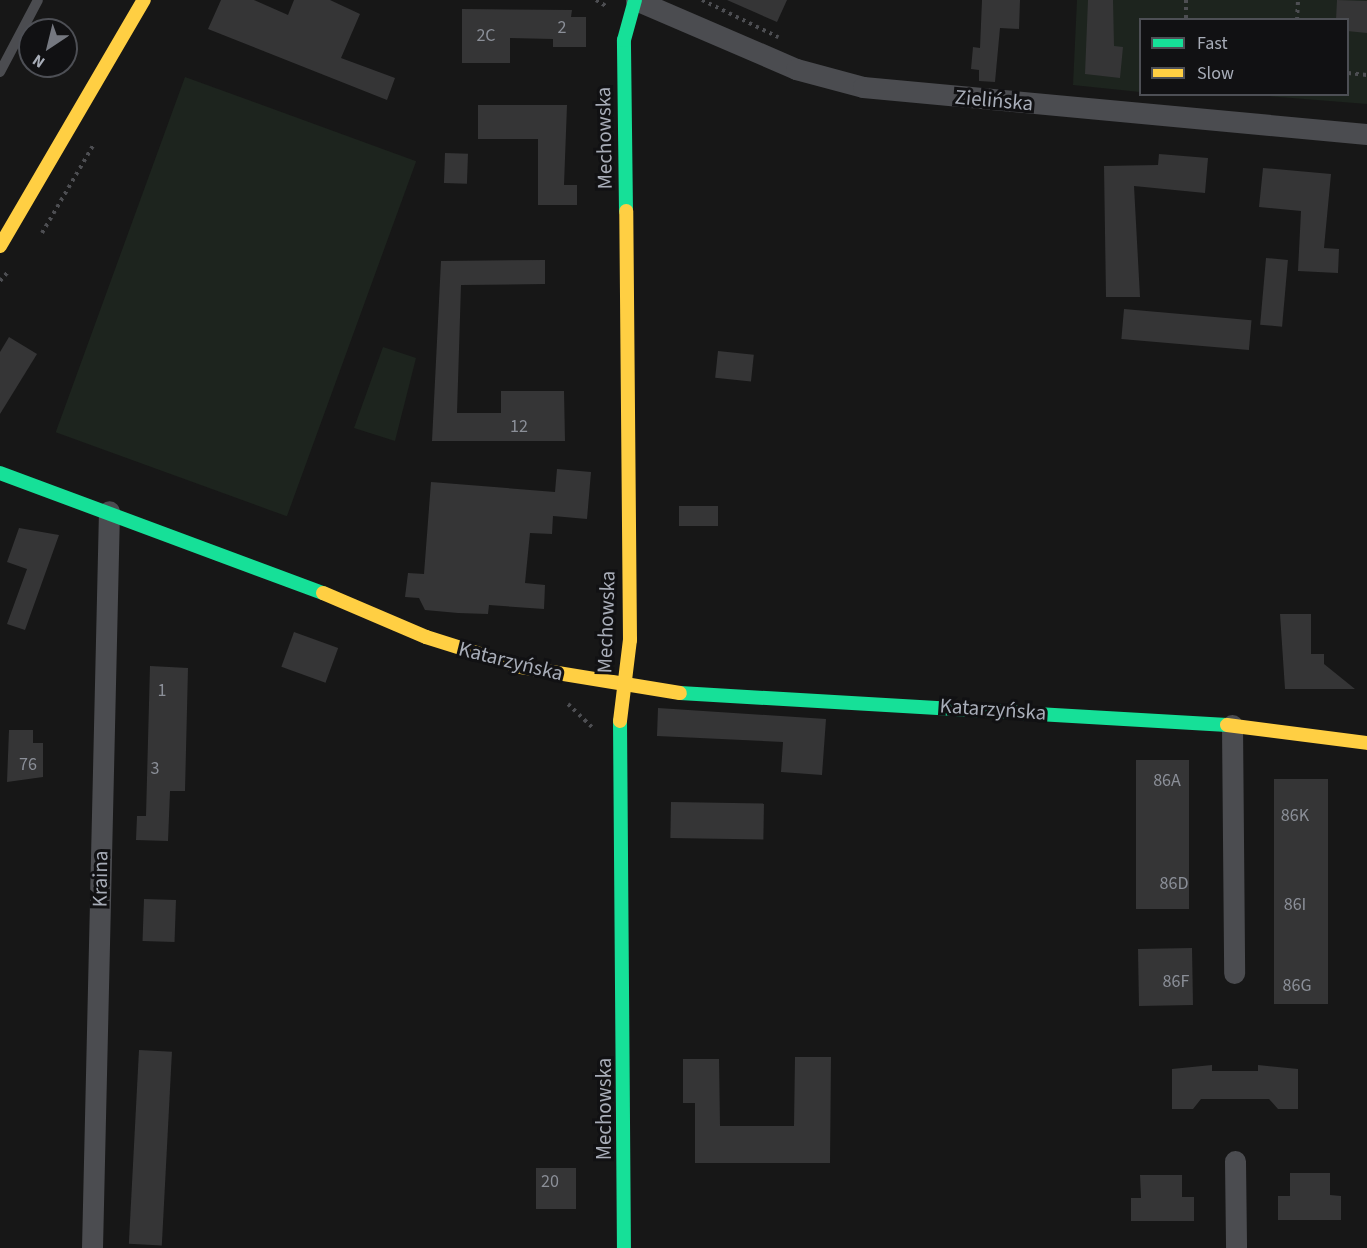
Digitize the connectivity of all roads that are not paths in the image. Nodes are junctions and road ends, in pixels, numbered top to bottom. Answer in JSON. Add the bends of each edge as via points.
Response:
{"nodes":[{"id":1,"x":38,"y":0,"type":"edge"},
{"id":2,"x":144,"y":0,"type":"edge"},
{"id":3,"x":636,"y":0,"type":"edge"},
{"id":4,"x":0,"y":72,"type":"edge"},
{"id":5,"x":1367,"y":134,"type":"edge"},
{"id":6,"x":0,"y":246,"type":"edge"},
{"id":7,"x":0,"y":473,"type":"edge"},
{"id":8,"x":109,"y":511,"type":"junction"},
{"id":9,"x":624,"y":686,"type":"junction"},
{"id":10,"x":1232,"y":725,"type":"junction"},
{"id":11,"x":1367,"y":743,"type":"edge"},
{"id":12,"x":1234,"y":973,"type":"dead end"},
{"id":13,"x":1235,"y":1161,"type":"dead end"},
{"id":14,"x":92,"y":1248,"type":"edge"},
{"id":15,"x":624,"y":1248,"type":"edge"},
{"id":16,"x":1236,"y":1248,"type":"edge"}],
"edges":[{"from":1,"to":4,"type":"lane"},
{"from":2,"to":6,"type":"street"},
{"from":3,"to":5,"type":"street","name":"Zielińska","via":[[786,66],[863,87]]},
{"from":3,"to":9,"type":"street","name":"Mechowska","via":[[624,40],[630,640]]},
{"from":7,"to":8,"type":"street","name":"Katarzyńska"},
{"from":8,"to":9,"type":"street","name":"Katarzyńska","via":[[471,653]]},
{"from":8,"to":14,"type":"street","name":"Kraina"},
{"from":9,"to":10,"type":"street","name":"Katarzyńska"},
{"from":9,"to":15,"type":"street","name":"Mechowska","via":[[620,727]]},
{"from":10,"to":11,"type":"street","name":"Katarzyńska"},
{"from":10,"to":12,"type":"street"},
{"from":13,"to":16,"type":"street"}]}
